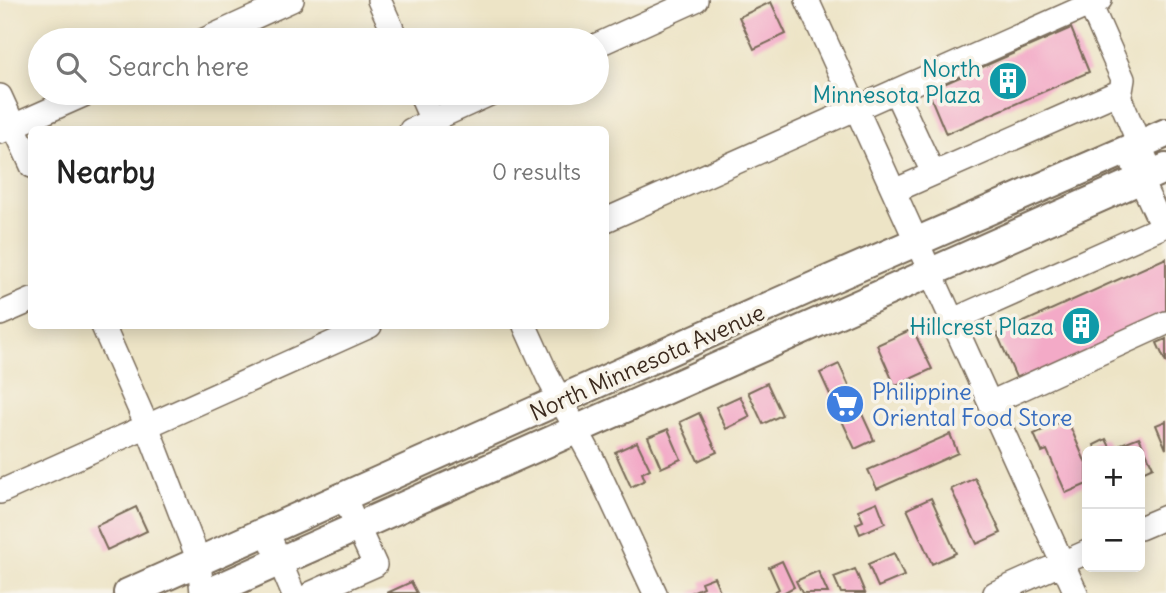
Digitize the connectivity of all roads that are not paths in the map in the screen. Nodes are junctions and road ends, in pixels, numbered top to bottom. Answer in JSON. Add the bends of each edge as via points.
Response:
{"nodes":[{"id":1,"x":292,"y":0,"type":"edge"},
{"id":2,"x":379,"y":0,"type":"edge"},
{"id":3,"x":696,"y":0,"type":"edge"},
{"id":4,"x":807,"y":0,"type":"edge"},
{"id":5,"x":1095,"y":2,"type":"edge"},
{"id":6,"x":230,"y":28,"type":"edge"},
{"id":7,"x":392,"y":28,"type":"edge"},
{"id":8,"x":609,"y":40,"type":"edge"},
{"id":9,"x":895,"y":91,"type":"junction"},
{"id":10,"x":1118,"y":94,"type":"junction"},
{"id":11,"x":0,"y":96,"type":"edge"},
{"id":12,"x":61,"y":105,"type":"edge"},
{"id":13,"x":425,"y":105,"type":"edge"},
{"id":14,"x":470,"y":105,"type":"edge"},
{"id":15,"x":856,"y":108,"type":"junction"},
{"id":16,"x":434,"y":125,"type":"edge"},
{"id":17,"x":7,"y":129,"type":"edge"},
{"id":18,"x":1145,"y":143,"type":"edge"},
{"id":19,"x":28,"y":160,"type":"edge"},
{"id":20,"x":933,"y":173,"type":"junction"},
{"id":21,"x":1153,"y":173,"type":"edge"},
{"id":22,"x":894,"y":191,"type":"junction"},
{"id":23,"x":609,"y":219,"type":"edge"},
{"id":24,"x":1164,"y":226,"type":"edge"},
{"id":25,"x":917,"y":241,"type":"junction"},
{"id":26,"x":931,"y":272,"type":"junction"},
{"id":27,"x":28,"y":302,"type":"edge"},
{"id":28,"x":0,"y":314,"type":"edge"},
{"id":29,"x":953,"y":320,"type":"junction"},
{"id":30,"x":1166,"y":323,"type":"edge"},
{"id":31,"x":104,"y":329,"type":"edge"},
{"id":32,"x":363,"y":329,"type":"edge"},
{"id":33,"x":526,"y":329,"type":"edge"},
{"id":34,"x":563,"y":400,"type":"junction"},
{"id":35,"x":990,"y":403,"type":"junction"},
{"id":36,"x":148,"y":426,"type":"junction"},
{"id":37,"x":577,"y":429,"type":"junction"},
{"id":38,"x":0,"y":492,"type":"edge"},
{"id":39,"x":344,"y":497,"type":"junction"},
{"id":40,"x":1166,"y":517,"type":"edge"},
{"id":41,"x":1145,"y":526,"type":"edge"},
{"id":42,"x":357,"y":527,"type":"junction"},
{"id":43,"x":267,"y":531,"type":"junction"},
{"id":44,"x":1082,"y":554,"type":"edge"},
{"id":45,"x":199,"y":561,"type":"junction"},
{"id":46,"x":279,"y":561,"type":"junction"},
{"id":47,"x":1062,"y":563,"type":"junction"},
{"id":48,"x":143,"y":590,"type":"edge"},
{"id":49,"x":202,"y":593,"type":"edge"},
{"id":50,"x":208,"y":593,"type":"edge"},
{"id":51,"x":293,"y":593,"type":"edge"},
{"id":52,"x":312,"y":593,"type":"edge"},
{"id":53,"x":655,"y":593,"type":"edge"},
{"id":54,"x":995,"y":593,"type":"edge"},
{"id":55,"x":1076,"y":593,"type":"edge"}],
"edges":[{"from":1,"to":6,"type":"street"},
{"from":2,"to":7,"type":"street"},
{"from":3,"to":8,"type":"street"},
{"from":4,"to":15,"type":"street"},
{"from":5,"to":9,"type":"street"},
{"from":5,"to":10,"type":"street","via":[[1123,79]]},
{"from":9,"to":15,"type":"street"},
{"from":9,"to":20,"type":"street"},
{"from":10,"to":18,"type":"street"},
{"from":10,"to":20,"type":"street"},
{"from":11,"to":17,"type":"street"},
{"from":12,"to":17,"type":"street"},
{"from":13,"to":16,"type":"street"},
{"from":14,"to":16,"type":"street"},
{"from":15,"to":22,"type":"street"},
{"from":15,"to":23,"type":"street"},
{"from":17,"to":19,"type":"street"},
{"from":18,"to":21,"type":"street"},
{"from":18,"to":25,"type":"main road","name":"North Minnesota Avenue"},
{"from":20,"to":22,"type":"street"},
{"from":21,"to":24,"type":"street"},
{"from":21,"to":26,"type":"main road","name":"North Minnesota Avenue"},
{"from":22,"to":25,"type":"street"},
{"from":24,"to":29,"type":"street"},
{"from":25,"to":26,"type":"street"},
{"from":25,"to":34,"type":"main road","name":"North Minnesota Avenue"},
{"from":26,"to":29,"type":"street"},
{"from":26,"to":37,"type":"main road","name":"North Minnesota Avenue"},
{"from":27,"to":28,"type":"street"},
{"from":29,"to":35,"type":"street"},
{"from":30,"to":35,"type":"street"},
{"from":31,"to":36,"type":"street"},
{"from":32,"to":36,"type":"street"},
{"from":33,"to":34,"type":"street"},
{"from":34,"to":37,"type":"street"},
{"from":34,"to":39,"type":"main road","name":"North Minnesota Avenue"},
{"from":35,"to":47,"type":"street"},
{"from":36,"to":38,"type":"street"},
{"from":36,"to":45,"type":"street"},
{"from":37,"to":42,"type":"main road","name":"North Minnesota Avenue"},
{"from":37,"to":53,"type":"street"},
{"from":39,"to":42,"type":"street"},
{"from":39,"to":43,"type":"main road","name":"North Minnesota Avenue"},
{"from":40,"to":41,"type":"street"},
{"from":42,"to":46,"type":"main road","name":"North Minnesota Avenue"},
{"from":42,"to":52,"type":"street","via":[[375,565]]},
{"from":43,"to":45,"type":"main road","name":"North Minnesota Avenue"},
{"from":43,"to":46,"type":"street"},
{"from":44,"to":47,"type":"street"},
{"from":45,"to":48,"type":"main road","name":"North Minnesota Avenue"},
{"from":45,"to":49,"type":"street"},
{"from":46,"to":50,"type":"main road","name":"North Minnesota Avenue"},
{"from":46,"to":51,"type":"street"},
{"from":47,"to":54,"type":"street"},
{"from":47,"to":55,"type":"street"}]}
